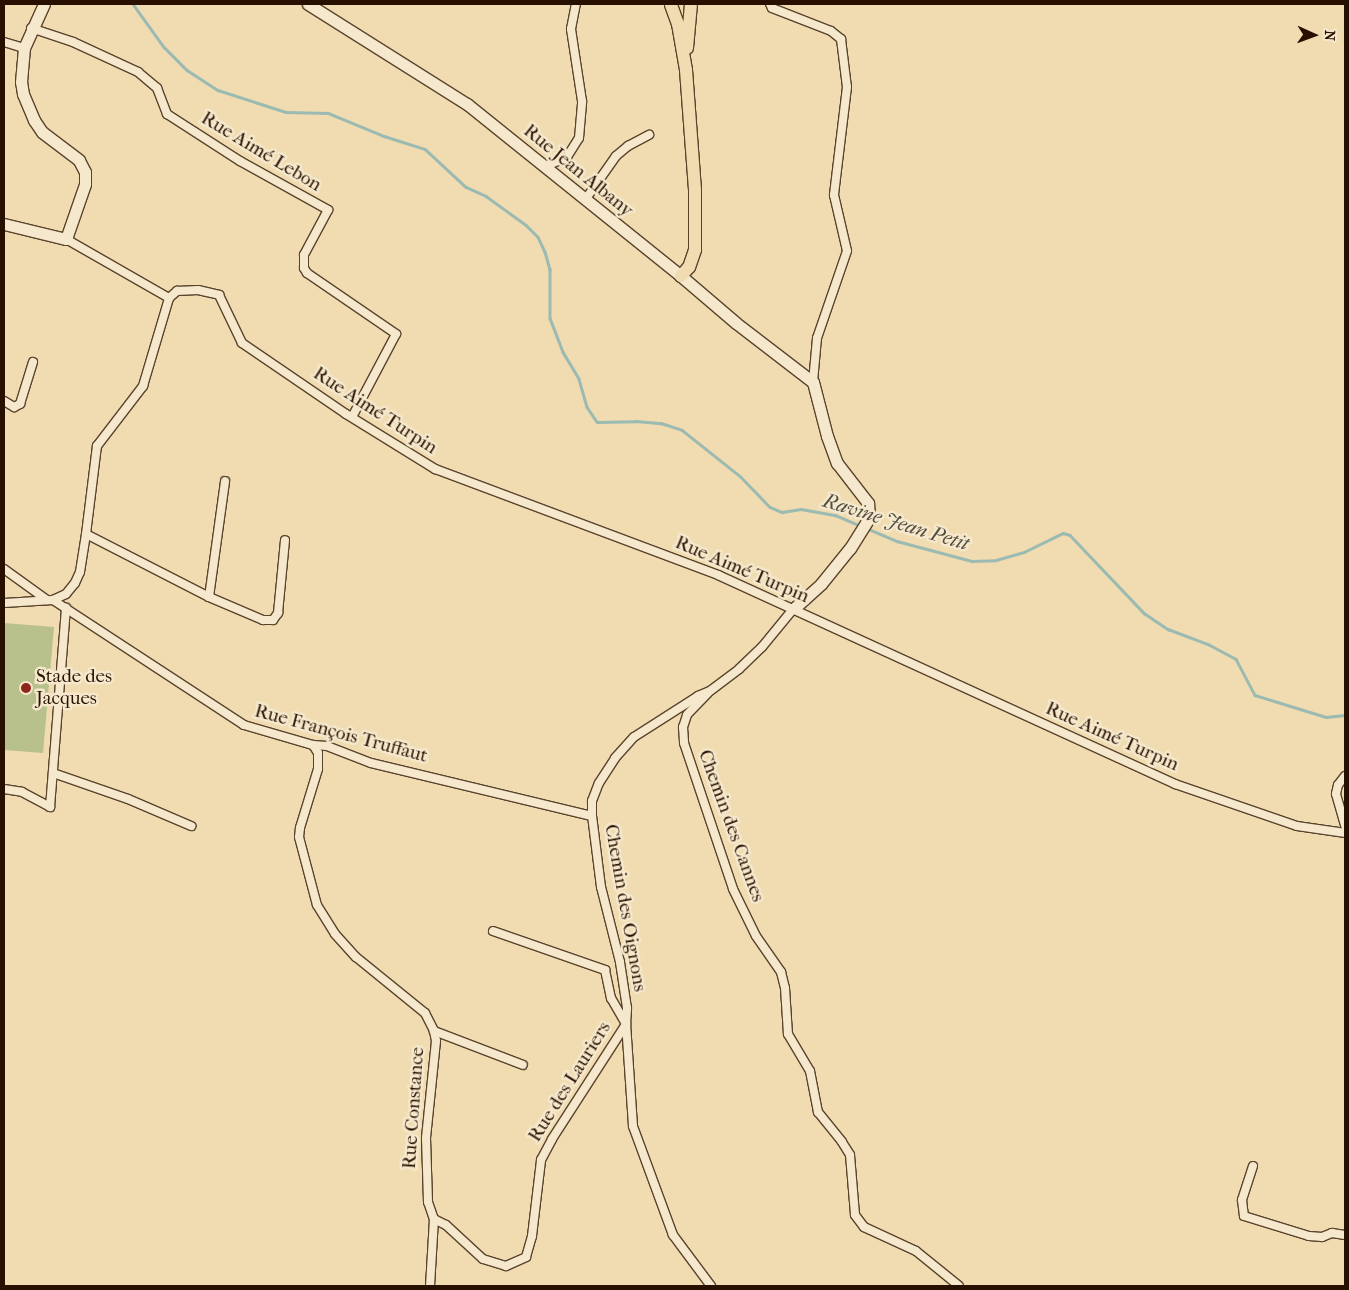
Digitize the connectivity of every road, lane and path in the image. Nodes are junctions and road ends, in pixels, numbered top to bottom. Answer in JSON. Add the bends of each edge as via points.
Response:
{"nodes":[{"id":1,"x":44,"y":4,"type":"edge"},
{"id":2,"x":308,"y":4,"type":"edge"},
{"id":3,"x":576,"y":4,"type":"edge"},
{"id":4,"x":670,"y":4,"type":"edge"},
{"id":5,"x":691,"y":4,"type":"edge"},
{"id":6,"x":770,"y":4,"type":"edge"},
{"id":7,"x":31,"y":28,"type":"junction"},
{"id":8,"x":4,"y":42,"type":"edge"},
{"id":9,"x":24,"y":48,"type":"junction"},
{"id":10,"x":686,"y":70,"type":"junction"},
{"id":11,"x":649,"y":135,"type":"dead end"},
{"id":12,"x":546,"y":166,"type":"junction"},
{"id":13,"x":585,"y":200,"type":"junction"},
{"id":14,"x":4,"y":224,"type":"edge"},
{"id":15,"x":66,"y":239,"type":"junction"},
{"id":16,"x":681,"y":276,"type":"junction"},
{"id":17,"x":169,"y":298,"type":"junction"},
{"id":18,"x":33,"y":362,"type":"dead end"},
{"id":19,"x":813,"y":382,"type":"junction"},
{"id":20,"x":4,"y":401,"type":"edge"},
{"id":21,"x":352,"y":417,"type":"junction"},
{"id":22,"x":225,"y":481,"type":"dead end"},
{"id":23,"x":86,"y":534,"type":"junction"},
{"id":24,"x":285,"y":540,"type":"dead end"},
{"id":25,"x":4,"y":569,"type":"edge"},
{"id":26,"x":209,"y":597,"type":"junction"},
{"id":27,"x":50,"y":600,"type":"junction"},
{"id":28,"x":4,"y":603,"type":"edge"},
{"id":29,"x":66,"y":608,"type":"junction"},
{"id":30,"x":794,"y":608,"type":"junction"},
{"id":31,"x":710,"y":691,"type":"junction"},
{"id":32,"x":313,"y":745,"type":"junction"},
{"id":33,"x":53,"y":774,"type":"junction"},
{"id":34,"x":1345,"y":776,"type":"edge"},
{"id":35,"x":4,"y":789,"type":"edge"},
{"id":36,"x":592,"y":816,"type":"junction"},
{"id":37,"x":191,"y":826,"type":"dead end"},
{"id":38,"x":1345,"y":826,"type":"edge"},
{"id":39,"x":1345,"y":833,"type":"edge"},
{"id":40,"x":493,"y":931,"type":"dead end"},
{"id":41,"x":626,"y":1024,"type":"junction"},
{"id":42,"x":434,"y":1031,"type":"junction"},
{"id":43,"x":523,"y":1065,"type":"dead end"},
{"id":44,"x":1253,"y":1166,"type":"dead end"},
{"id":45,"x":434,"y":1219,"type":"junction"},
{"id":46,"x":1345,"y":1235,"type":"edge"},
{"id":47,"x":430,"y":1286,"type":"edge"},
{"id":48,"x":711,"y":1286,"type":"edge"},
{"id":49,"x":959,"y":1286,"type":"edge"}],
"edges":[{"from":1,"to":7,"type":"street"},
{"from":2,"to":12,"type":"street","name":"Rue Jean Albany","via":[[466,104]]},
{"from":3,"to":12,"type":"street","via":[[571,29],[582,101],[579,138],[567,157]]},
{"from":4,"to":5,"type":"main road","via":[[678,7]]},
{"from":4,"to":10,"type":"main road","via":[[678,24]]},
{"from":5,"to":10,"type":"main road"},
{"from":6,"to":19,"type":"street","via":[[772,8],[831,30],[841,39],[847,87],[834,195],[847,251],[817,338]]},
{"from":7,"to":9,"type":"street"},
{"from":7,"to":21,"type":"street","name":"Rue Aimé Lebon","via":[[73,42],[138,72],[157,88],[168,114],[240,161],[328,210],[304,254],[304,268],[396,334]]},
{"from":8,"to":9,"type":"street"},
{"from":9,"to":15,"type":"street","via":[[21,82],[26,104],[50,139],[79,160],[85,172],[83,192]]},
{"from":10,"to":16,"type":"main road","via":[[695,191],[695,250],[689,267]]},
{"from":11,"to":13,"type":"street","via":[[616,156]]},
{"from":12,"to":13,"type":"street","name":"Rue Jean Albany"},
{"from":13,"to":16,"type":"street","name":"Rue Jean Albany"},
{"from":14,"to":15,"type":"street"},
{"from":15,"to":17,"type":"street"},
{"from":16,"to":19,"type":"street","name":"Rue Jean Albany"},
{"from":17,"to":21,"type":"street","name":"Rue Aimé Turpin","via":[[177,291],[198,290],[219,295],[242,342]]},
{"from":17,"to":23,"type":"street","via":[[143,386],[97,446]]},
{"from":18,"to":20,"type":"street","via":[[20,404],[14,407]]},
{"from":19,"to":30,"type":"street","via":[[827,436],[838,463],[868,503],[869,518],[821,584]]},
{"from":21,"to":30,"type":"street","name":"Rue Aimé Turpin","via":[[435,469],[718,575]]},
{"from":22,"to":26,"type":"street"},
{"from":23,"to":26,"type":"street"},
{"from":23,"to":27,"type":"street","via":[[75,583],[66,594]]},
{"from":24,"to":26,"type":"street","via":[[278,612],[273,620],[262,620]]},
{"from":25,"to":27,"type":"street","name":"Rue François Truffaut"},
{"from":27,"to":28,"type":"street"},
{"from":27,"to":29,"type":"street","name":"Rue François Truffaut"},
{"from":29,"to":32,"type":"street","name":"Rue François Truffaut","via":[[244,724]]},
{"from":29,"to":33,"type":"street"},
{"from":30,"to":31,"type":"street","name":"Chemin des Oignons","via":[[762,647]]},
{"from":30,"to":39,"type":"street","name":"Rue Aimé Turpin","via":[[1175,784],[1297,826]]},
{"from":31,"to":36,"type":"street","name":"Chemin des Oignons","via":[[634,738],[615,758],[599,783],[592,801]]},
{"from":31,"to":49,"type":"street","name":"Chemin des Cannes","via":[[687,715],[683,727],[684,743],[732,889],[756,936],[781,972],[788,1034],[810,1071],[818,1112],[850,1154],[855,1215],[864,1227],[916,1251]]},
{"from":32,"to":36,"type":"street","name":"Rue François Truffaut","via":[[327,746],[372,763]]},
{"from":32,"to":42,"type":"street","name":"Rue Constance","via":[[318,753],[318,769],[299,837],[317,905],[335,934],[356,957],[425,1013]]},
{"from":33,"to":35,"type":"street","via":[[50,807],[22,792]]},
{"from":33,"to":37,"type":"street","via":[[128,799]]},
{"from":34,"to":38,"type":"street","via":[[1336,794]]},
{"from":36,"to":41,"type":"street","name":"Chemin des Oignons","via":[[602,887],[620,962],[627,1008]]},
{"from":40,"to":41,"type":"street","via":[[605,970],[611,998]]},
{"from":41,"to":45,"type":"street","name":"Rue des Lauriers","via":[[540,1160],[532,1236],[526,1257],[506,1266],[483,1259],[446,1225]]},
{"from":41,"to":48,"type":"street","name":"Chemin des Oignons","via":[[632,1126],[673,1235]]},
{"from":42,"to":43,"type":"street"},
{"from":42,"to":45,"type":"street","name":"Rue Constance","via":[[436,1041],[426,1158],[428,1202]]},
{"from":44,"to":46,"type":"street","via":[[1242,1200],[1244,1216],[1310,1236]]},
{"from":45,"to":47,"type":"street","name":"Rue Constance"}]}
